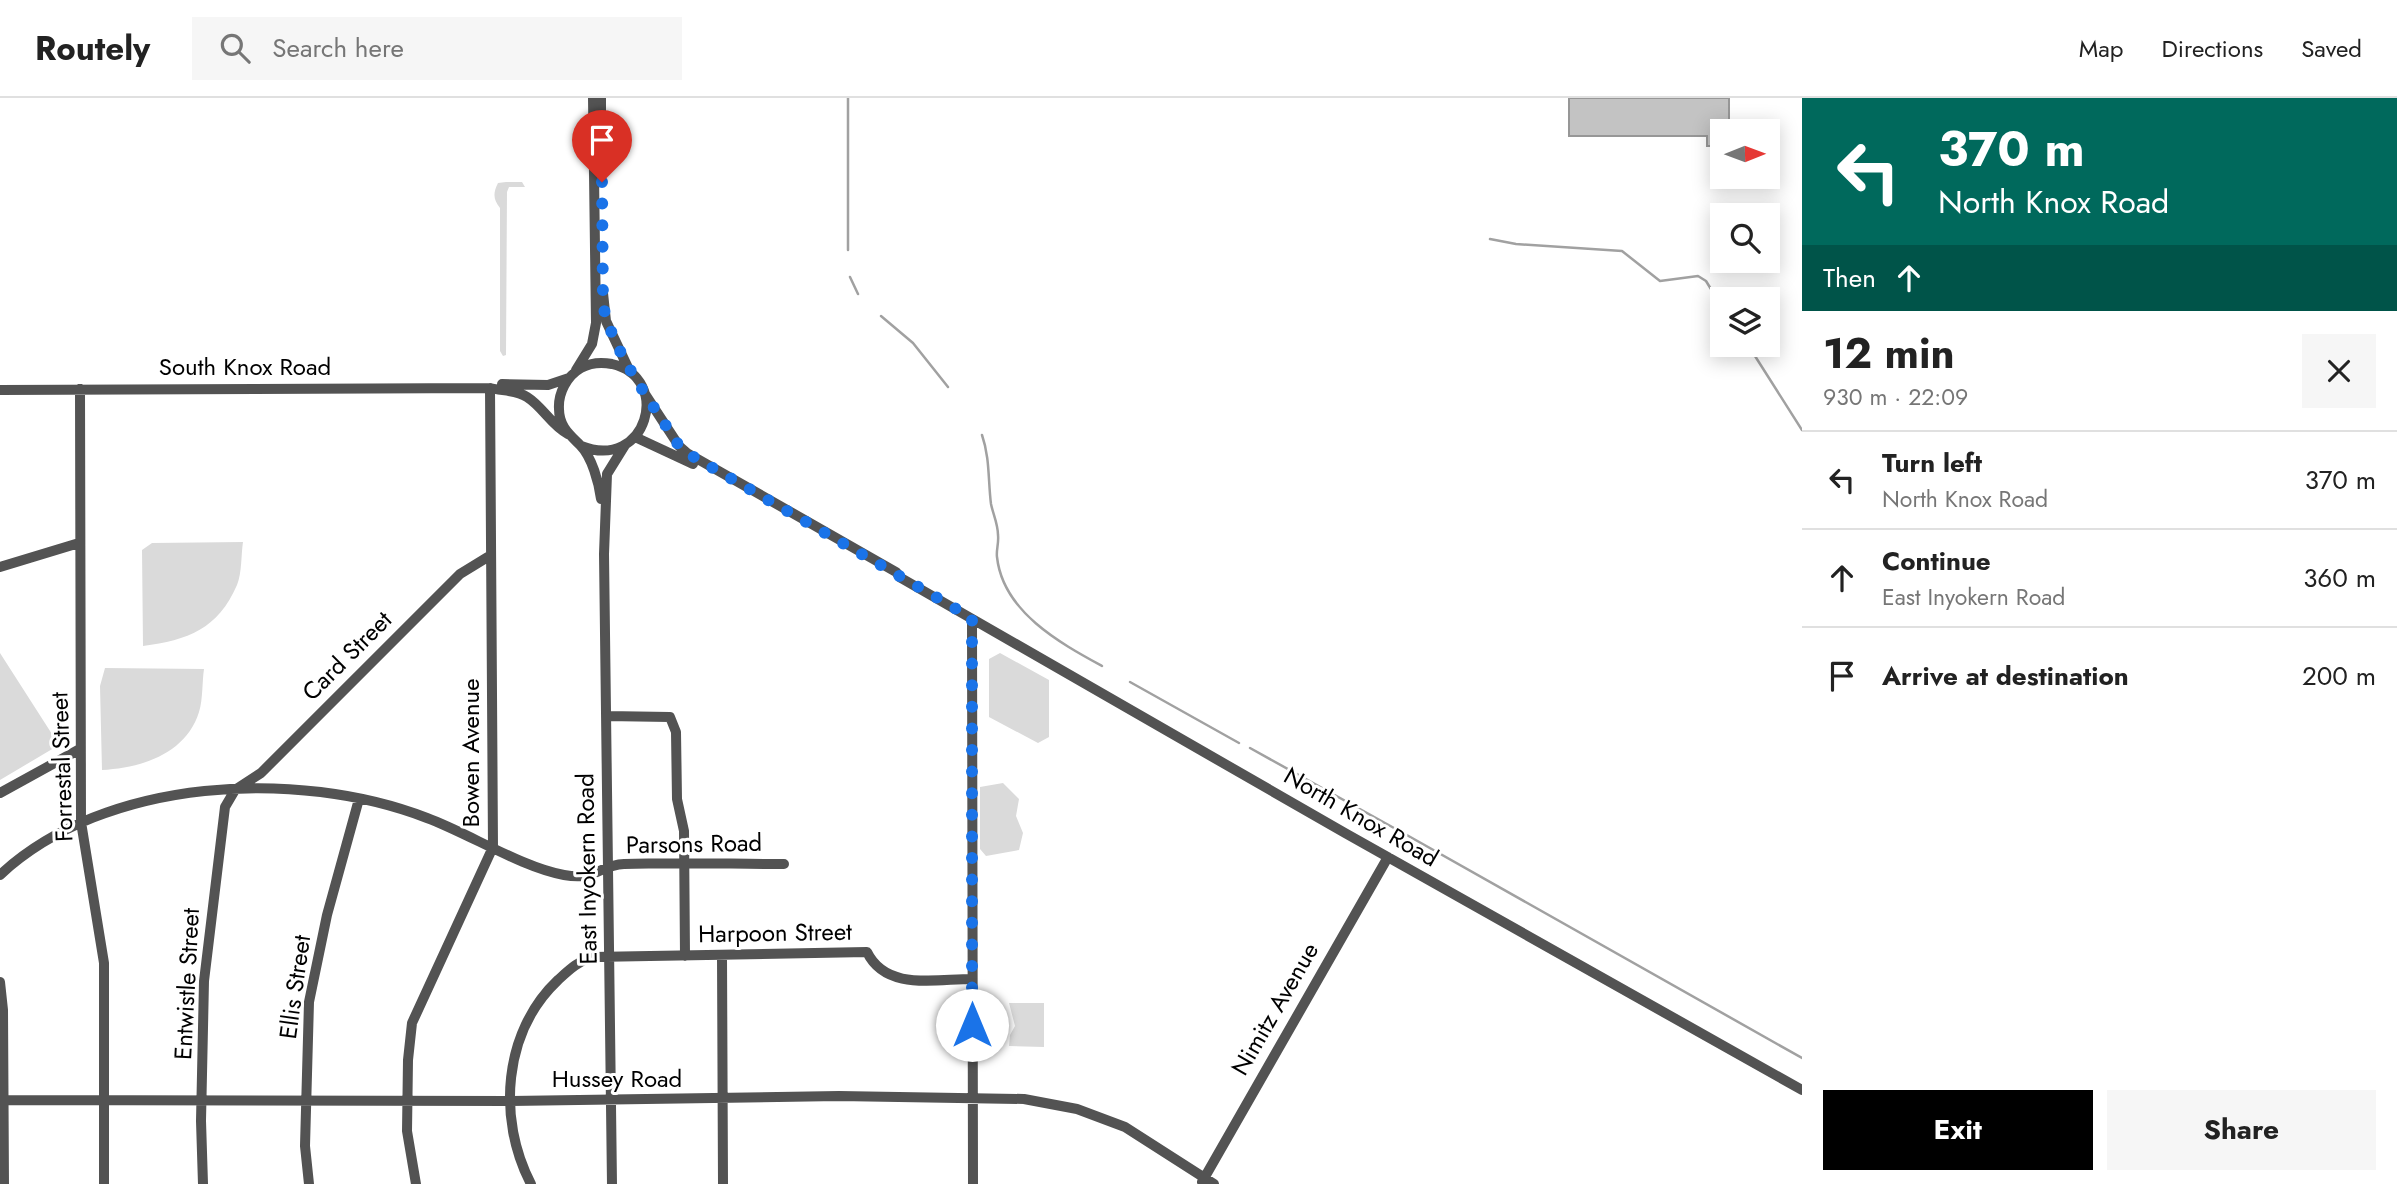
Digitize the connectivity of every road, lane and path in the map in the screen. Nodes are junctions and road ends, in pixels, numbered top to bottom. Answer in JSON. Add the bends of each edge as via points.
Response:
{"nodes":[{"id":1,"x":593,"y":98,"type":"edge"},
{"id":2,"x":601,"y":98,"type":"edge"},
{"id":3,"x":630,"y":372,"type":"junction"},
{"id":4,"x":573,"y":376,"type":"junction"},
{"id":5,"x":490,"y":388,"type":"junction"},
{"id":6,"x":80,"y":389,"type":"junction"},
{"id":7,"x":0,"y":390,"type":"edge"},
{"id":8,"x":645,"y":394,"type":"junction"},
{"id":9,"x":568,"y":434,"type":"junction"},
{"id":10,"x":635,"y":437,"type":"junction"},
{"id":11,"x":625,"y":445,"type":"junction"},
{"id":12,"x":581,"y":446,"type":"junction"},
{"id":13,"x":79,"y":542,"type":"junction"},
{"id":14,"x":604,"y":554,"type":"junction"},
{"id":15,"x":491,"y":555,"type":"junction"},
{"id":16,"x":0,"y":567,"type":"edge"},
{"id":17,"x":901,"y":578,"type":"junction"},
{"id":18,"x":972,"y":618,"type":"junction"},
{"id":19,"x":606,"y":716,"type":"junction"},
{"id":20,"x":80,"y":749,"type":"junction"},
{"id":21,"x":235,"y":790,"type":"junction"},
{"id":22,"x":0,"y":793,"type":"edge"},
{"id":23,"x":359,"y":799,"type":"junction"},
{"id":24,"x":81,"y":822,"type":"junction"},
{"id":25,"x":493,"y":846,"type":"junction"},
{"id":26,"x":1388,"y":857,"type":"junction"},
{"id":27,"x":684,"y":864,"type":"junction"},
{"id":28,"x":783,"y":864,"type":"dead end"},
{"id":29,"x":608,"y":868,"type":"junction"},
{"id":30,"x":0,"y":875,"type":"edge"},
{"id":31,"x":685,"y":956,"type":"junction"},
{"id":32,"x":722,"y":956,"type":"junction"},
{"id":33,"x":610,"y":957,"type":"junction"},
{"id":34,"x":972,"y":979,"type":"junction"},
{"id":35,"x":0,"y":982,"type":"edge"},
{"id":36,"x":1802,"y":1090,"type":"edge"},
{"id":37,"x":972,"y":1097,"type":"junction"},
{"id":38,"x":306,"y":1099,"type":"junction"},
{"id":39,"x":611,"y":1099,"type":"junction"},
{"id":40,"x":723,"y":1099,"type":"junction"},
{"id":41,"x":2,"y":1100,"type":"edge"},
{"id":42,"x":202,"y":1100,"type":"junction"},
{"id":43,"x":407,"y":1100,"type":"junction"},
{"id":44,"x":104,"y":1101,"type":"junction"},
{"id":45,"x":511,"y":1101,"type":"junction"},
{"id":46,"x":1206,"y":1182,"type":"edge"},
{"id":47,"x":4,"y":1184,"type":"edge"},
{"id":48,"x":104,"y":1184,"type":"edge"},
{"id":49,"x":203,"y":1184,"type":"edge"},
{"id":50,"x":309,"y":1184,"type":"edge"},
{"id":51,"x":416,"y":1184,"type":"edge"},
{"id":52,"x":531,"y":1184,"type":"edge"},
{"id":53,"x":612,"y":1184,"type":"edge"},
{"id":54,"x":723,"y":1184,"type":"edge"},
{"id":55,"x":973,"y":1184,"type":"edge"}],
"edges":[{"from":1,"to":4,"type":"street","via":[[596,323],[592,344]]},
{"from":2,"to":3,"type":"street","via":[[603,305]]},
{"from":3,"to":4,"type":"street","via":[[593,363]]},
{"from":3,"to":8,"type":"street"},
{"from":4,"to":5,"type":"street","name":"South Knox Road","via":[[548,385]]},
{"from":4,"to":9,"type":"street","via":[[559,399]]},
{"from":5,"to":6,"type":"street","name":"South Knox Road"},
{"from":5,"to":9,"type":"street","name":"South Knox Road","via":[[528,397]]},
{"from":5,"to":15,"type":"street","name":"Bowen Avenue"},
{"from":6,"to":7,"type":"street","name":"South Knox Road"},
{"from":6,"to":13,"type":"street","name":"Forrestal Street"},
{"from":8,"to":10,"type":"street","via":[[647,410]]},
{"from":8,"to":17,"type":"street","name":"North Knox Road","via":[[687,453]]},
{"from":9,"to":12,"type":"street"},
{"from":10,"to":11,"type":"street"},
{"from":10,"to":17,"type":"street","name":"North Knox Road","via":[[689,462],[893,578]]},
{"from":11,"to":12,"type":"street","via":[[603,451]]},
{"from":11,"to":14,"type":"street","name":"East Inyokern Road","via":[[607,474]]},
{"from":12,"to":14,"type":"street","name":"East Inyokern Road","via":[[598,482]]},
{"from":13,"to":16,"type":"street"},
{"from":13,"to":20,"type":"street","name":"Forrestal Street"},
{"from":14,"to":19,"type":"street","name":"East Inyokern Road"},
{"from":15,"to":21,"type":"street","name":"Card Street","via":[[460,574],[261,773]]},
{"from":15,"to":25,"type":"street","name":"Bowen Avenue"},
{"from":17,"to":18,"type":"street","name":"North Knox Road"},
{"from":18,"to":26,"type":"street","name":"North Knox Road"},
{"from":18,"to":34,"type":"street"},
{"from":19,"to":27,"type":"street","via":[[670,717],[676,732]]},
{"from":19,"to":29,"type":"street","name":"East Inyokern Road"},
{"from":20,"to":22,"type":"street"},
{"from":20,"to":24,"type":"street","name":"Forrestal Street"},
{"from":21,"to":23,"type":"street","name":"Parsons Road","via":[[290,788]]},
{"from":21,"to":24,"type":"street","name":"Parsons Road","via":[[167,797]]},
{"from":21,"to":42,"type":"street","name":"Entwistle Street","via":[[225,807],[206,946]]},
{"from":23,"to":25,"type":"street","name":"Parsons Road","via":[[426,817]]},
{"from":23,"to":38,"type":"street","name":"Ellis Street","via":[[309,1002]]},
{"from":24,"to":30,"type":"street","name":"Parsons Road","via":[[45,841]]},
{"from":24,"to":44,"type":"street","name":"Forrestal Street","via":[[104,963]]},
{"from":25,"to":29,"type":"street","name":"Parsons Road","via":[[562,875],[583,877]]},
{"from":25,"to":43,"type":"street","name":"Bowen Avenue","via":[[412,1023]]},
{"from":26,"to":36,"type":"street","name":"North Knox Road"},
{"from":26,"to":46,"type":"street","name":"Nimitz Avenue"},
{"from":27,"to":28,"type":"street","name":"Parsons Road"},
{"from":27,"to":29,"type":"street","name":"Parsons Road"},
{"from":27,"to":31,"type":"street"},
{"from":29,"to":33,"type":"street","name":"East Inyokern Road"},
{"from":31,"to":32,"type":"street","name":"Harpoon Street"},
{"from":31,"to":33,"type":"street","name":"Harpoon Street"},
{"from":32,"to":34,"type":"street","name":"Harpoon Street","via":[[867,952],[877,969],[891,977]]},
{"from":32,"to":40,"type":"street"},
{"from":33,"to":39,"type":"street","name":"East Inyokern Road"},
{"from":33,"to":45,"type":"street","name":"Harpoon Street","via":[[593,957],[572,966],[539,1001],[518,1042]]},
{"from":34,"to":37,"type":"street"},
{"from":35,"to":41,"type":"street"},
{"from":37,"to":40,"type":"street","name":"Hussey Road"},
{"from":37,"to":46,"type":"street","name":"Hussey Road","via":[[1049,1102],[1099,1116],[1148,1140]]},
{"from":37,"to":55,"type":"street"},
{"from":38,"to":42,"type":"street","name":"Hussey Road"},
{"from":38,"to":43,"type":"street","name":"Hussey Road"},
{"from":38,"to":50,"type":"street","name":"Ellis Street","via":[[304,1146]]},
{"from":39,"to":40,"type":"street","name":"Hussey Road"},
{"from":39,"to":45,"type":"street","name":"Hussey Road"},
{"from":39,"to":53,"type":"street","name":"East Inyokern Road"},
{"from":40,"to":54,"type":"street"},
{"from":41,"to":44,"type":"street","name":"Hussey Road"},
{"from":41,"to":47,"type":"street"},
{"from":42,"to":44,"type":"street","name":"Hussey Road"},
{"from":42,"to":49,"type":"street","name":"Entwistle Street"},
{"from":43,"to":45,"type":"street","name":"Hussey Road"},
{"from":43,"to":51,"type":"street","name":"Bowen Avenue","via":[[408,1149]]},
{"from":44,"to":48,"type":"street","name":"Forrestal Street"},
{"from":45,"to":52,"type":"street","name":"Harpoon Street","via":[[513,1133]]}]}
